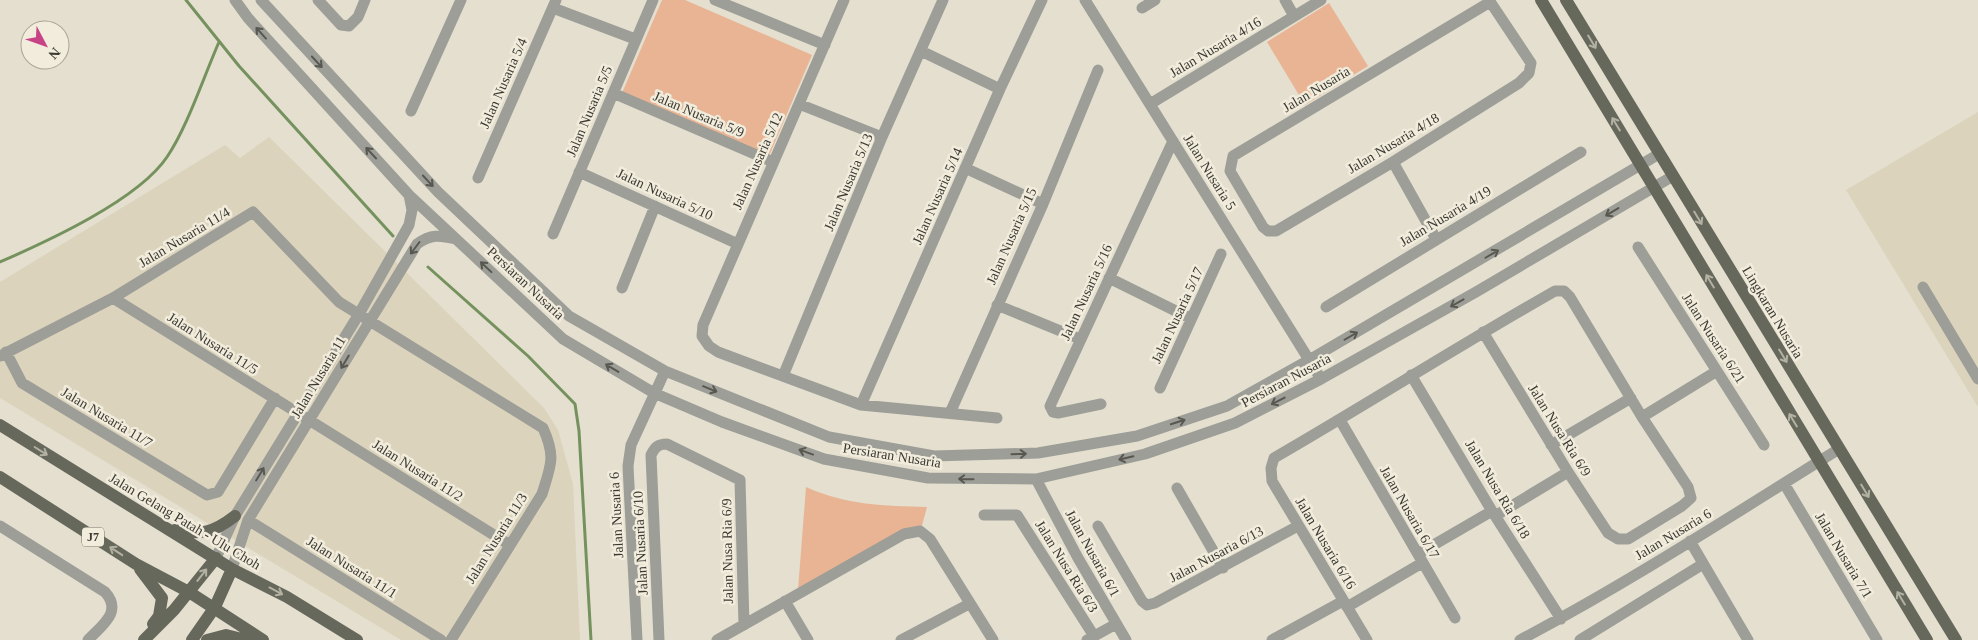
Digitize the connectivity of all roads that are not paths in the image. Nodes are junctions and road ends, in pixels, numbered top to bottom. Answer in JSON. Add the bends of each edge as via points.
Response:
{"nodes":[{"id":1,"x":235,"y":0,"type":"edge"},
{"id":2,"x":261,"y":0,"type":"edge"},
{"id":3,"x":318,"y":0,"type":"edge"},
{"id":4,"x":365,"y":0,"type":"edge"},
{"id":5,"x":461,"y":0,"type":"edge"},
{"id":6,"x":653,"y":0,"type":"edge"},
{"id":7,"x":715,"y":0,"type":"edge"},
{"id":8,"x":844,"y":0,"type":"edge"},
{"id":9,"x":944,"y":0,"type":"edge"},
{"id":10,"x":1042,"y":0,"type":"edge"},
{"id":11,"x":1085,"y":0,"type":"edge"},
{"id":12,"x":1155,"y":0,"type":"edge"},
{"id":13,"x":1285,"y":0,"type":"edge"},
{"id":14,"x":1321,"y":0,"type":"edge"},
{"id":15,"x":1541,"y":0,"type":"edge"},
{"id":16,"x":1566,"y":0,"type":"edge"},
{"id":17,"x":1490,"y":1,"type":"edge"},
{"id":18,"x":554,"y":4,"type":"edge"},
{"id":19,"x":1142,"y":8,"type":"dead end"},
{"id":20,"x":1294,"y":16,"type":"junction"},
{"id":21,"x":635,"y":39,"type":"junction"},
{"id":22,"x":825,"y":45,"type":"junction"},
{"id":23,"x":921,"y":51,"type":"junction"},
{"id":24,"x":1098,"y":70,"type":"dead end"},
{"id":25,"x":1000,"y":89,"type":"junction"},
{"id":26,"x":613,"y":93,"type":"junction"},
{"id":27,"x":799,"y":104,"type":"junction"},
{"id":28,"x":1150,"y":104,"type":"junction"},
{"id":29,"x":411,"y":111,"type":"dead end"},
{"id":30,"x":882,"y":137,"type":"junction"},
{"id":31,"x":1173,"y":141,"type":"junction"},
{"id":32,"x":1581,"y":152,"type":"dead end"},
{"id":33,"x":1660,"y":154,"type":"junction"},
{"id":34,"x":773,"y":162,"type":"junction"},
{"id":35,"x":1394,"y":162,"type":"junction"},
{"id":36,"x":1641,"y":166,"type":"junction"},
{"id":37,"x":965,"y":168,"type":"junction"},
{"id":38,"x":579,"y":172,"type":"junction"},
{"id":39,"x":1673,"y":176,"type":"junction"},
{"id":40,"x":478,"y":178,"type":"dead end"},
{"id":41,"x":1654,"y":188,"type":"junction"},
{"id":42,"x":409,"y":195,"type":"junction"},
{"id":43,"x":1043,"y":204,"type":"junction"},
{"id":44,"x":655,"y":206,"type":"junction"},
{"id":45,"x":1268,"y":231,"type":"joint"},
{"id":46,"x":553,"y":234,"type":"dead end"},
{"id":47,"x":1436,"y":239,"type":"junction"},
{"id":48,"x":458,"y":240,"type":"junction"},
{"id":49,"x":738,"y":244,"type":"junction"},
{"id":50,"x":1638,"y":247,"type":"dead end"},
{"id":51,"x":1221,"y":254,"type":"dead end"},
{"id":52,"x":1109,"y":278,"type":"junction"},
{"id":53,"x":622,"y":288,"type":"dead end"},
{"id":54,"x":1923,"y":288,"type":"dead end"},
{"id":55,"x":113,"y":298,"type":"junction"},
{"id":56,"x":997,"y":305,"type":"junction"},
{"id":57,"x":1326,"y":307,"type":"dead end"},
{"id":58,"x":359,"y":314,"type":"junction"},
{"id":59,"x":1190,"y":318,"type":"junction"},
{"id":60,"x":369,"y":320,"type":"junction"},
{"id":61,"x":1483,"y":332,"type":"junction"},
{"id":62,"x":1080,"y":339,"type":"junction"},
{"id":63,"x":3,"y":354,"type":"edge"},
{"id":64,"x":1309,"y":360,"type":"junction"},
{"id":65,"x":665,"y":371,"type":"junction"},
{"id":66,"x":1717,"y":371,"type":"junction"},
{"id":67,"x":1411,"y":374,"type":"junction"},
{"id":68,"x":783,"y":376,"type":"junction"},
{"id":69,"x":1321,"y":379,"type":"junction"},
{"id":70,"x":1978,"y":379,"type":"edge"},
{"id":71,"x":1160,"y":388,"type":"dead end"},
{"id":72,"x":654,"y":393,"type":"junction"},
{"id":73,"x":275,"y":398,"type":"junction"},
{"id":74,"x":1631,"y":398,"type":"junction"},
{"id":75,"x":861,"y":404,"type":"junction"},
{"id":76,"x":1101,"y":404,"type":"dead end"},
{"id":77,"x":297,"y":413,"type":"junction"},
{"id":78,"x":950,"y":413,"type":"junction"},
{"id":79,"x":1642,"y":417,"type":"junction"},
{"id":80,"x":997,"y":418,"type":"dead end"},
{"id":81,"x":310,"y":420,"type":"junction"},
{"id":82,"x":1340,"y":420,"type":"junction"},
{"id":83,"x":0,"y":425,"type":"edge"},
{"id":84,"x":1551,"y":445,"type":"junction"},
{"id":85,"x":1764,"y":445,"type":"dead end"},
{"id":86,"x":656,"y":446,"type":"joint"},
{"id":87,"x":1839,"y":449,"type":"junction"},
{"id":88,"x":1818,"y":462,"type":"junction"},
{"id":89,"x":1568,"y":472,"type":"junction"},
{"id":90,"x":0,"y":477,"type":"edge"},
{"id":91,"x":1036,"y":479,"type":"junction"},
{"id":92,"x":1785,"y":485,"type":"junction"},
{"id":93,"x":1177,"y":488,"type":"dead end"},
{"id":94,"x":1494,"y":513,"type":"junction"},
{"id":95,"x":984,"y":515,"type":"dead end"},
{"id":96,"x":235,"y":516,"type":"junction"},
{"id":97,"x":248,"y":520,"type":"junction"},
{"id":98,"x":0,"y":526,"type":"edge"},
{"id":99,"x":1098,"y":526,"type":"dead end"},
{"id":100,"x":1298,"y":526,"type":"junction"},
{"id":101,"x":166,"y":528,"type":"junction"},
{"id":102,"x":1690,"y":541,"type":"junction"},
{"id":103,"x":510,"y":545,"type":"junction"},
{"id":104,"x":216,"y":558,"type":"junction"},
{"id":105,"x":1420,"y":558,"type":"junction"},
{"id":106,"x":136,"y":564,"type":"junction"},
{"id":107,"x":1703,"y":564,"type":"junction"},
{"id":108,"x":1223,"y":568,"type":"junction"},
{"id":109,"x":232,"y":569,"type":"junction"},
{"id":110,"x":189,"y":592,"type":"junction"},
{"id":111,"x":786,"y":601,"type":"junction"},
{"id":112,"x":969,"y":604,"type":"junction"},
{"id":113,"x":1345,"y":604,"type":"junction"},
{"id":114,"x":215,"y":608,"type":"junction"},
{"id":115,"x":1455,"y":618,"type":"dead end"},
{"id":116,"x":1561,"y":619,"type":"junction"},
{"id":117,"x":1116,"y":624,"type":"junction"},
{"id":118,"x":744,"y":625,"type":"junction"},
{"id":119,"x":1090,"y":638,"type":"edge"},
{"id":120,"x":88,"y":640,"type":"edge"},
{"id":121,"x":142,"y":640,"type":"edge"},
{"id":122,"x":192,"y":640,"type":"edge"},
{"id":123,"x":207,"y":640,"type":"edge"},
{"id":124,"x":246,"y":640,"type":"edge"},
{"id":125,"x":263,"y":640,"type":"edge"},
{"id":126,"x":357,"y":640,"type":"edge"},
{"id":127,"x":441,"y":640,"type":"edge"},
{"id":128,"x":451,"y":640,"type":"edge"},
{"id":129,"x":637,"y":640,"type":"edge"},
{"id":130,"x":659,"y":640,"type":"edge"},
{"id":131,"x":716,"y":640,"type":"edge"},
{"id":132,"x":808,"y":640,"type":"edge"},
{"id":133,"x":901,"y":640,"type":"edge"},
{"id":134,"x":993,"y":640,"type":"edge"},
{"id":135,"x":1126,"y":640,"type":"edge"},
{"id":136,"x":1272,"y":640,"type":"edge"},
{"id":137,"x":1367,"y":640,"type":"edge"},
{"id":138,"x":1520,"y":640,"type":"edge"},
{"id":139,"x":1580,"y":640,"type":"edge"},
{"id":140,"x":1748,"y":640,"type":"edge"},
{"id":141,"x":1877,"y":640,"type":"edge"},
{"id":142,"x":1927,"y":640,"type":"edge"},
{"id":143,"x":1956,"y":640,"type":"edge"}],
"edges":[{"from":42,"to":1,"type":"street","name":"Persiaran Nusaria","one_way":true},
{"from":2,"to":65,"type":"street","name":"Persiaran Nusaria","one_way":true,"via":[[438,192],[569,316]]},
{"from":3,"to":4,"type":"street","via":[[341,25],[349,26],[358,17]]},
{"from":5,"to":29,"type":"street"},
{"from":6,"to":21,"type":"street","name":"Jalan Nusaria 5/5"},
{"from":7,"to":22,"type":"street"},
{"from":8,"to":22,"type":"street","name":"Jalan Nusaria 5/12"},
{"from":9,"to":23,"type":"street","name":"Jalan Nusaria 5/13"},
{"from":10,"to":25,"type":"street","name":"Jalan Nusaria 5/14"},
{"from":11,"to":28,"type":"street","name":"Jalan Nusaria 5"},
{"from":12,"to":19,"type":"street"},
{"from":13,"to":20,"type":"street"},
{"from":14,"to":20,"type":"street","name":"Jalan Nusaria 4/16"},
{"from":36,"to":15,"type":"main road","one_way":true},
{"from":16,"to":33,"type":"main road","name":"Lingkaran Nusaria","one_way":true},
{"from":17,"to":35,"type":"street","name":"Jalan Nusaria 4/18","via":[[1531,63],[1529,74]]},
{"from":17,"to":45,"type":"street","name":"Jalan Nusaria","via":[[1233,156],[1230,171]]},
{"from":18,"to":21,"type":"street"},
{"from":18,"to":40,"type":"street","name":"Jalan Nusaria 5/4"},
{"from":20,"to":28,"type":"street","name":"Jalan Nusaria 4/16"},
{"from":21,"to":26,"type":"street","name":"Jalan Nusaria 5/5"},
{"from":22,"to":27,"type":"street","name":"Jalan Nusaria 5/12"},
{"from":23,"to":25,"type":"street"},
{"from":23,"to":30,"type":"street","name":"Jalan Nusaria 5/13"},
{"from":24,"to":43,"type":"street","name":"Jalan Nusaria 5/15"},
{"from":25,"to":37,"type":"street","name":"Jalan Nusaria 5/14"},
{"from":26,"to":34,"type":"street","name":"Jalan Nusaria 5/9"},
{"from":26,"to":38,"type":"street","name":"Jalan Nusaria 5/5"},
{"from":27,"to":30,"type":"street"},
{"from":27,"to":34,"type":"street","name":"Jalan Nusaria 5/12"},
{"from":28,"to":31,"type":"street","name":"Jalan Nusaria 5"},
{"from":30,"to":68,"type":"street","name":"Jalan Nusaria 5/13"},
{"from":31,"to":52,"type":"street","name":"Jalan Nusaria 5/16"},
{"from":31,"to":64,"type":"street","name":"Jalan Nusaria 5"},
{"from":32,"to":47,"type":"street","name":"Jalan Nusaria 4/19"},
{"from":33,"to":36,"type":"street","name":"Persiaran Nusaria"},
{"from":33,"to":39,"type":"main road","name":"Lingkaran Nusaria"},
{"from":34,"to":49,"type":"street","name":"Jalan Nusaria 5/12"},
{"from":35,"to":45,"type":"street","name":"Jalan Nusaria 4/18","via":[[1276,231]]},
{"from":35,"to":47,"type":"street"},
{"from":36,"to":41,"type":"main road"},
{"from":64,"to":36,"type":"street","name":"Persiaran Nusaria","one_way":true},
{"from":37,"to":43,"type":"street"},
{"from":37,"to":75,"type":"street","name":"Jalan Nusaria 5/14"},
{"from":38,"to":44,"type":"street","name":"Jalan Nusaria 5/10"},
{"from":38,"to":46,"type":"street","name":"Jalan Nusaria 5/5"},
{"from":39,"to":41,"type":"street","name":"Persiaran Nusaria"},
{"from":39,"to":87,"type":"main road","name":"Lingkaran Nusaria","one_way":true},
{"from":41,"to":69,"type":"street","name":"Persiaran Nusaria","one_way":true},
{"from":88,"to":41,"type":"main road","one_way":true},
{"from":42,"to":48,"type":"street","name":"Persiaran Nusaria"},
{"from":42,"to":58,"type":"street","name":"Jalan Nusaria 11","via":[[412,210],[409,225]]},
{"from":43,"to":56,"type":"street","name":"Jalan Nusaria 5/15"},
{"from":44,"to":49,"type":"street","name":"Jalan Nusaria 5/10"},
{"from":44,"to":53,"type":"street"},
{"from":47,"to":57,"type":"street","name":"Jalan Nusaria 4/19"},
{"from":48,"to":60,"type":"street","name":"Jalan Nusaria 11","one_way":true,"via":[[438,234],[417,244]]},
{"from":72,"to":48,"type":"street","name":"Persiaran Nusaria","one_way":true,"via":[[563,338]]},
{"from":49,"to":68,"type":"street","name":"Jalan Nusaria 5/12","via":[[702,336],[708,346],[718,352]]},
{"from":50,"to":66,"type":"street","name":"Jalan Nusaria 6/21"},
{"from":51,"to":59,"type":"street","name":"Jalan Nusaria 5/17"},
{"from":52,"to":59,"type":"street"},
{"from":52,"to":62,"type":"street","name":"Jalan Nusaria 5/16"},
{"from":54,"to":70,"type":"street"},
{"from":55,"to":58,"type":"street","name":"Jalan Nusaria 11/4","via":[[253,212],[339,302]]},
{"from":55,"to":63,"type":"street","name":"Jalan Nusaria 11/4"},
{"from":55,"to":73,"type":"street","name":"Jalan Nusaria 11/5"},
{"from":56,"to":62,"type":"street"},
{"from":56,"to":78,"type":"street","name":"Jalan Nusaria 5/15"},
{"from":58,"to":60,"type":"street"},
{"from":58,"to":77,"type":"street","name":"Jalan Nusaria 11"},
{"from":59,"to":71,"type":"street","name":"Jalan Nusaria 5/17"},
{"from":60,"to":81,"type":"street","name":"Jalan Nusaria 11","one_way":true},
{"from":60,"to":103,"type":"street","name":"Jalan Nusaria 11/3","via":[[543,428],[551,447],[550,467],[542,494]]},
{"from":61,"to":67,"type":"street"},
{"from":61,"to":74,"type":"street","via":[[1556,291],[1564,291]]},
{"from":61,"to":84,"type":"street","name":"Jalan Nusa Ria 6/9"},
{"from":62,"to":76,"type":"street","name":"Jalan Nusaria 5/16","via":[[1050,406],[1053,412],[1058,413]]},
{"from":63,"to":73,"type":"street","name":"Jalan Nusaria 11/7","via":[[22,383],[207,495],[218,492]]},
{"from":65,"to":64,"type":"street","name":"Persiaran Nusaria","one_way":true,"via":[[829,437],[934,456],[1038,453],[1137,436],[1227,406]]},
{"from":64,"to":69,"type":"street"},
{"from":65,"to":72,"type":"street","name":"Jalan Nusaria 6"},
{"from":66,"to":79,"type":"street"},
{"from":66,"to":85,"type":"street","name":"Jalan Nusaria 6/21"},
{"from":67,"to":82,"type":"street"},
{"from":67,"to":94,"type":"street","name":"Jalan Nusa Ria 6/18"},
{"from":68,"to":75,"type":"street"},
{"from":69,"to":91,"type":"street","name":"Persiaran Nusaria","one_way":true,"via":[[1235,423],[1145,454]]},
{"from":91,"to":72,"type":"street","name":"Persiaran Nusaria","one_way":true,"via":[[928,478],[824,459]]},
{"from":72,"to":129,"type":"street","name":"Jalan Nusaria 6","via":[[631,446],[628,466]]},
{"from":73,"to":77,"type":"street","name":"Jalan Nusaria 11/5"},
{"from":74,"to":79,"type":"street"},
{"from":74,"to":84,"type":"street"},
{"from":75,"to":78,"type":"street"},
{"from":77,"to":81,"type":"street","name":"Jalan Nusaria 11/2"},
{"from":96,"to":77,"type":"street","name":"Jalan Nusaria 11","one_way":true},
{"from":78,"to":80,"type":"street"},
{"from":79,"to":89,"type":"street","name":"Jalan Nusa Ria 6/9","via":[[1688,487],[1690,498],[1682,506],[1628,539],[1618,539],[1608,533]]},
{"from":81,"to":97,"type":"street","name":"Jalan Nusaria 11"},
{"from":81,"to":103,"type":"street","name":"Jalan Nusaria 11/2"},
{"from":82,"to":100,"type":"street","name":"Jalan Nusaria 6/16","via":[[1274,458],[1272,480]]},
{"from":82,"to":105,"type":"street","name":"Jalan Nusaria 6/17"},
{"from":83,"to":101,"type":"main road","name":"Jalan Gelang Patah - Ulu Choh","one_way":true},
{"from":84,"to":89,"type":"street","name":"Jalan Nusa Ria 6/9"},
{"from":86,"to":118,"type":"street","name":"Jalan Nusa Ria 6/9","via":[[667,444],[740,480]]},
{"from":86,"to":130,"type":"street","name":"Jalan Nusaria 6/10","via":[[650,455]]},
{"from":87,"to":88,"type":"street","name":"Jalan Nusaria 6"},
{"from":87,"to":143,"type":"main road","name":"Lingkaran Nusaria","one_way":true},
{"from":88,"to":92,"type":"street","name":"Jalan Nusaria 6"},
{"from":142,"to":88,"type":"main road","one_way":true},
{"from":89,"to":94,"type":"street"},
{"from":106,"to":90,"type":"main road","number":"J7","one_way":true},
{"from":91,"to":117,"type":"street","name":"Jalan Nusaria 6/1"},
{"from":92,"to":102,"type":"street","name":"Jalan Nusaria 6"},
{"from":92,"to":141,"type":"street","name":"Jalan Nusaria 7/1"},
{"from":93,"to":108,"type":"street"},
{"from":94,"to":105,"type":"street"},
{"from":94,"to":116,"type":"street","name":"Jalan Nusa Ria 6/18"},
{"from":95,"to":119,"type":"street","name":"Jalan Nusa Ria 6/3","via":[[1017,515]]},
{"from":96,"to":101,"type":"main road","via":[[222,526],[197,534]]},
{"from":96,"to":104,"type":"street","name":"Jalan Nusaria 11"},
{"from":97,"to":109,"type":"street","name":"Jalan Nusaria 11"},
{"from":97,"to":127,"type":"street","name":"Jalan Nusaria 11/1"},
{"from":98,"to":120,"type":"street","via":[[105,592],[112,600],[113,609],[107,620]]},
{"from":99,"to":108,"type":"street","name":"Jalan Nusaria 6/13","via":[[1147,606]]},
{"from":100,"to":108,"type":"street","name":"Jalan Nusaria 6/13"},
{"from":100,"to":113,"type":"street","name":"Jalan Nusaria 6/16"},
{"from":101,"to":104,"type":"main road","name":"Jalan Gelang Patah - Ulu Choh"},
{"from":102,"to":107,"type":"street"},
{"from":102,"to":116,"type":"street","name":"Jalan Nusaria 6"},
{"from":103,"to":128,"type":"street","name":"Jalan Nusaria 11/3"},
{"from":104,"to":109,"type":"main road","name":"Jalan Gelang Patah - Ulu Choh"},
{"from":110,"to":104,"type":"main road","one_way":true},
{"from":105,"to":113,"type":"street"},
{"from":105,"to":115,"type":"street","name":"Jalan Nusaria 6/17"},
{"from":106,"to":110,"type":"main road","number":"J7"},
{"from":106,"to":121,"type":"main road","via":[[162,598],[159,616]]},
{"from":107,"to":139,"type":"street"},
{"from":107,"to":140,"type":"street"},
{"from":109,"to":114,"type":"main road"},
{"from":109,"to":126,"type":"main road","name":"Jalan Gelang Patah - Ulu Choh","one_way":true,"via":[[287,597]]},
{"from":110,"to":114,"type":"main road","number":"J7"},
{"from":110,"to":121,"type":"main road"},
{"from":111,"to":112,"type":"street","via":[[904,534],[920,531],[930,538]]},
{"from":111,"to":118,"type":"street"},
{"from":111,"to":132,"type":"street"},
{"from":112,"to":133,"type":"street"},
{"from":112,"to":134,"type":"street"},
{"from":113,"to":136,"type":"street"},
{"from":113,"to":137,"type":"street","name":"Jalan Nusaria 6/16"},
{"from":114,"to":122,"type":"main road"},
{"from":114,"to":125,"type":"main road","number":"J7"},
{"from":116,"to":138,"type":"street","name":"Jalan Nusaria 6"},
{"from":117,"to":119,"type":"street"},
{"from":117,"to":135,"type":"street","name":"Jalan Nusaria 6/1"},
{"from":118,"to":131,"type":"street"},
{"from":123,"to":124,"type":"main road","via":[[226,636]]}]}
